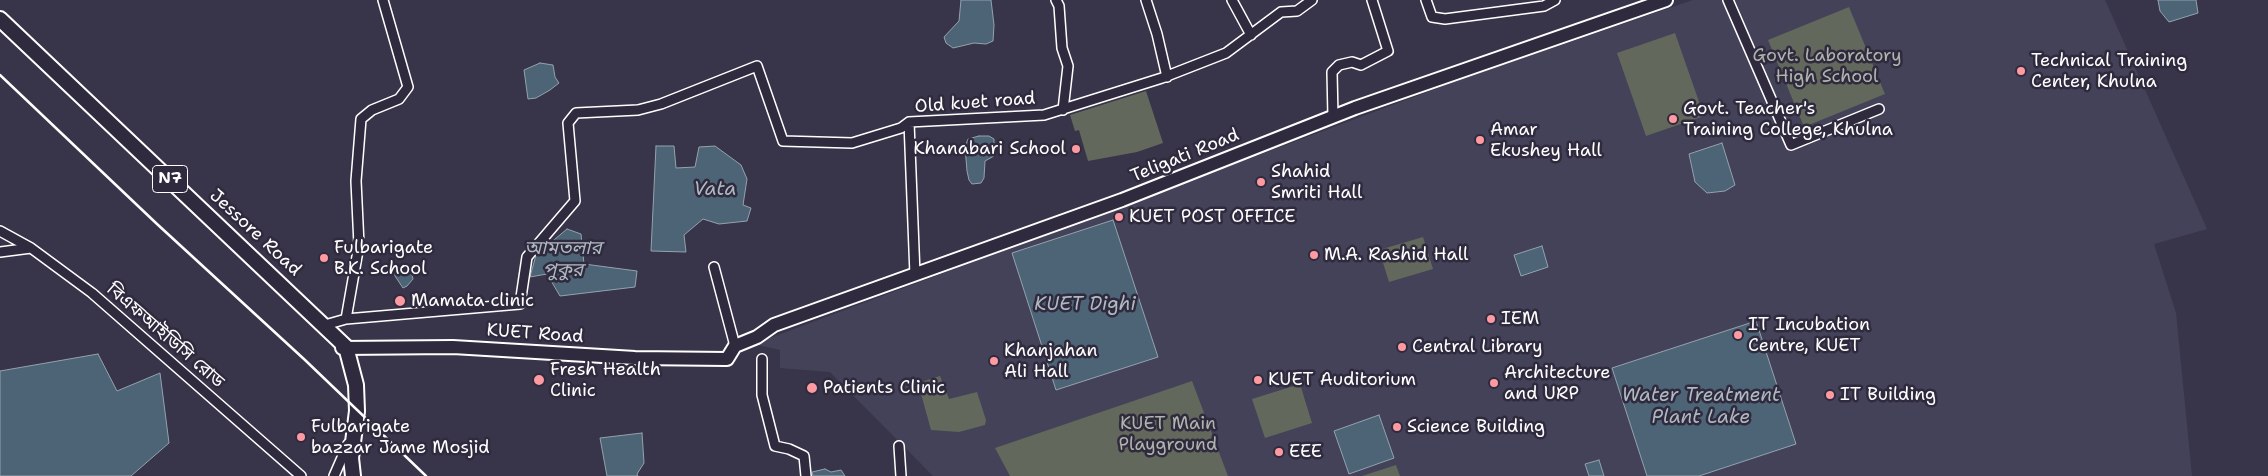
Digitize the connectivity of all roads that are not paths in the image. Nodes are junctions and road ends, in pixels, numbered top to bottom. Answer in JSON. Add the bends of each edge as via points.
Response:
{"nodes":[{"id":1,"x":383,"y":0,"type":"edge"},
{"id":2,"x":1056,"y":0,"type":"edge"},
{"id":3,"x":1146,"y":0,"type":"edge"},
{"id":4,"x":1232,"y":0,"type":"edge"},
{"id":5,"x":1312,"y":0,"type":"edge"},
{"id":6,"x":1372,"y":0,"type":"edge"},
{"id":7,"x":1426,"y":0,"type":"edge"},
{"id":8,"x":1555,"y":0,"type":"edge"},
{"id":9,"x":1666,"y":0,"type":"edge"},
{"id":10,"x":1728,"y":0,"type":"edge"},
{"id":11,"x":0,"y":19,"type":"edge"},
{"id":12,"x":1251,"y":35,"type":"junction"},
{"id":13,"x":1167,"y":77,"type":"junction"},
{"id":14,"x":1879,"y":109,"type":"dead end"},
{"id":15,"x":1063,"y":110,"type":"junction"},
{"id":16,"x":1333,"y":117,"type":"junction"},
{"id":17,"x":909,"y":122,"type":"junction"},
{"id":18,"x":0,"y":231,"type":"edge"},
{"id":19,"x":31,"y":248,"type":"junction"},
{"id":20,"x":0,"y":252,"type":"edge"},
{"id":21,"x":714,"y":267,"type":"dead end"},
{"id":22,"x":915,"y":275,"type":"junction"},
{"id":23,"x":346,"y":319,"type":"junction"},
{"id":24,"x":325,"y":325,"type":"junction"},
{"id":25,"x":343,"y":345,"type":"junction"},
{"id":26,"x":735,"y":346,"type":"junction"},
{"id":27,"x":762,"y":359,"type":"dead end"},
{"id":28,"x":352,"y":437,"type":"junction"},
{"id":29,"x":899,"y":446,"type":"dead end"},
{"id":30,"x":301,"y":476,"type":"edge"},
{"id":31,"x":334,"y":476,"type":"edge"},
{"id":32,"x":353,"y":476,"type":"edge"},
{"id":33,"x":806,"y":476,"type":"edge"},
{"id":34,"x":901,"y":476,"type":"edge"}],
"edges":[{"from":1,"to":23,"type":"street","via":[[408,87],[399,99],[372,110],[361,119],[356,181],[359,245]]},
{"from":2,"to":15,"type":"street","via":[[1062,48],[1068,66]]},
{"from":3,"to":13,"type":"street"},
{"from":4,"to":12,"type":"street"},
{"from":5,"to":12,"type":"street","name":"Old kuet road","via":[[1297,11],[1281,12]]},
{"from":6,"to":16,"type":"street","via":[[1388,51],[1361,65],[1352,62],[1339,65],[1332,72]]},
{"from":7,"to":8,"type":"street","via":[[1432,17],[1445,20],[1544,6]]},
{"from":9,"to":16,"type":"main road","name":"Teligati Road"},
{"from":10,"to":14,"type":"street","via":[[1791,144]]},
{"from":11,"to":24,"type":"highway","name":"Jessore Road","number":"N7"},
{"from":12,"to":13,"type":"street","name":"Old kuet road","via":[[1226,54]]},
{"from":13,"to":15,"type":"street","name":"Old kuet road"},
{"from":15,"to":17,"type":"street","name":"Old kuet road","via":[[1044,116]]},
{"from":16,"to":22,"type":"main road","name":"Teligati Road","via":[[1122,200]]},
{"from":17,"to":22,"type":"street"},
{"from":17,"to":23,"type":"street","name":"Old kuet road","via":[[902,128],[852,143],[782,140],[757,66],[638,110],[576,113],[568,123],[575,201],[527,257],[520,304]]},
{"from":18,"to":19,"type":"street","name":"বিএফআইডিসি রোড"},
{"from":19,"to":20,"type":"street"},
{"from":19,"to":30,"type":"street","name":"বিএফআইডিসি রোড","via":[[92,293]]},
{"from":21,"to":26,"type":"street"},
{"from":22,"to":26,"type":"main road","name":"Teligati Road","via":[[774,325],[757,337]]},
{"from":23,"to":24,"type":"street","name":"Old kuet road"},
{"from":24,"to":25,"type":"highway","name":"Jessore Road","number":"N7"},
{"from":25,"to":26,"type":"main road","name":"KUET Road","via":[[727,359]]},
{"from":25,"to":28,"type":"highway","via":[[356,385],[357,411]]},
{"from":27,"to":33,"type":"street","via":[[762,395],[775,446],[804,456]]},
{"from":28,"to":31,"type":"street"},
{"from":28,"to":32,"type":"highway"},
{"from":29,"to":34,"type":"street"}]}
